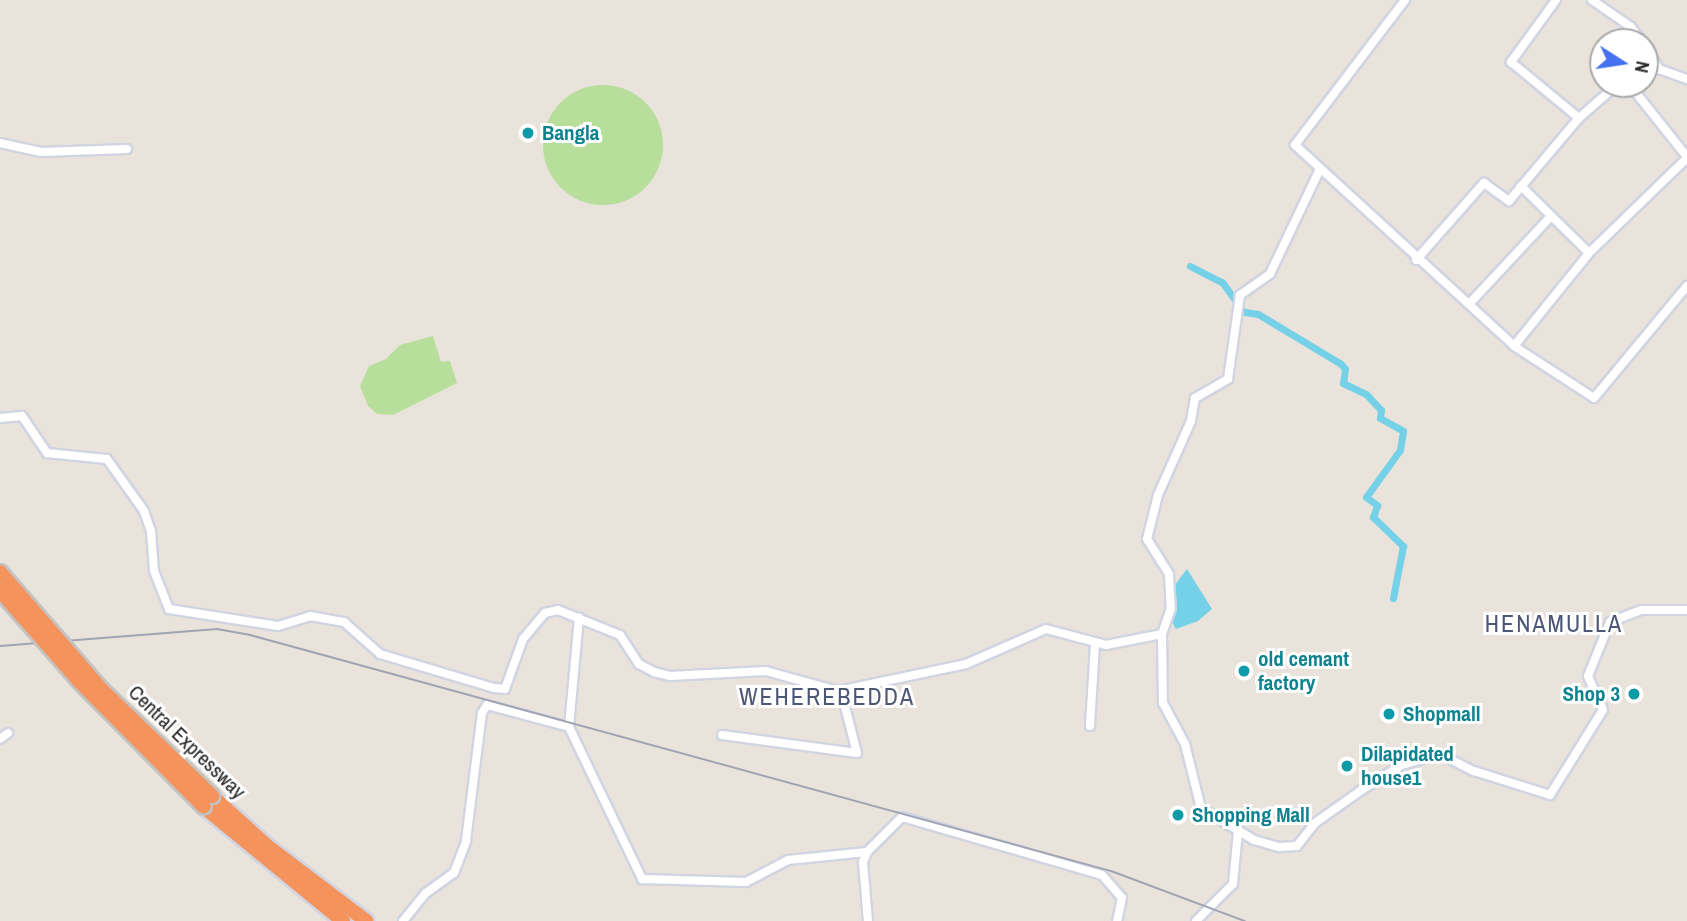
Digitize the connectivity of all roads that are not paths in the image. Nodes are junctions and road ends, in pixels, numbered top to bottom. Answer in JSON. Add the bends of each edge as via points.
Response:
{"nodes":[{"id":1,"x":1405,"y":0,"type":"edge"},
{"id":2,"x":1556,"y":0,"type":"edge"},
{"id":3,"x":1592,"y":0,"type":"edge"},
{"id":4,"x":1632,"y":28,"type":"edge"},
{"id":5,"x":1659,"y":69,"type":"edge"},
{"id":6,"x":1687,"y":79,"type":"edge"},
{"id":7,"x":1602,"y":98,"type":"edge"},
{"id":8,"x":1640,"y":98,"type":"edge"},
{"id":9,"x":1579,"y":118,"type":"junction"},
{"id":10,"x":0,"y":143,"type":"edge"},
{"id":11,"x":127,"y":149,"type":"dead end"},
{"id":12,"x":1687,"y":158,"type":"edge"},
{"id":13,"x":1320,"y":169,"type":"junction"},
{"id":14,"x":1521,"y":186,"type":"junction"},
{"id":15,"x":1551,"y":216,"type":"junction"},
{"id":16,"x":1590,"y":253,"type":"junction"},
{"id":17,"x":1416,"y":260,"type":"junction"},
{"id":18,"x":1687,"y":286,"type":"edge"},
{"id":19,"x":1470,"y":303,"type":"junction"},
{"id":20,"x":1514,"y":346,"type":"junction"},
{"id":21,"x":0,"y":418,"type":"edge"},
{"id":22,"x":0,"y":572,"type":"edge"},
{"id":23,"x":0,"y":591,"type":"edge"},
{"id":24,"x":1687,"y":610,"type":"edge"},
{"id":25,"x":579,"y":617,"type":"junction"},
{"id":26,"x":1162,"y":634,"type":"junction"},
{"id":27,"x":1095,"y":644,"type":"junction"},
{"id":28,"x":841,"y":691,"type":"junction"},
{"id":29,"x":1090,"y":726,"type":"dead end"},
{"id":30,"x":569,"y":727,"type":"junction"},
{"id":31,"x":8,"y":733,"type":"dead end"},
{"id":32,"x":722,"y":735,"type":"dead end"},
{"id":33,"x":0,"y":739,"type":"edge"},
{"id":34,"x":208,"y":801,"type":"junction"},
{"id":35,"x":1238,"y":831,"type":"junction"},
{"id":36,"x":867,"y":852,"type":"junction"},
{"id":37,"x":344,"y":921,"type":"edge"},
{"id":38,"x":366,"y":921,"type":"edge"},
{"id":39,"x":403,"y":921,"type":"edge"},
{"id":40,"x":868,"y":921,"type":"edge"},
{"id":41,"x":1117,"y":921,"type":"edge"},
{"id":42,"x":1196,"y":921,"type":"edge"}],
"edges":[{"from":1,"to":13,"type":"street","via":[[1295,145]]},
{"from":2,"to":9,"type":"street","via":[[1511,62]]},
{"from":3,"to":4,"type":"street"},
{"from":5,"to":6,"type":"street"},
{"from":7,"to":9,"type":"street"},
{"from":8,"to":12,"type":"street"},
{"from":9,"to":14,"type":"street"},
{"from":10,"to":11,"type":"street","via":[[41,152]]},
{"from":12,"to":16,"type":"street"},
{"from":13,"to":17,"type":"street"},
{"from":13,"to":26,"type":"street","via":[[1270,274],[1240,295],[1228,379],[1195,398],[1191,421],[1158,495],[1147,539],[1169,574],[1171,608]]},
{"from":14,"to":15,"type":"street"},
{"from":14,"to":17,"type":"street","via":[[1508,201],[1484,183]]},
{"from":15,"to":16,"type":"street"},
{"from":15,"to":19,"type":"street"},
{"from":16,"to":20,"type":"street"},
{"from":17,"to":19,"type":"street"},
{"from":18,"to":20,"type":"street","via":[[1594,398]]},
{"from":19,"to":20,"type":"street"},
{"from":21,"to":25,"type":"street","via":[[22,416],[47,453],[107,459],[144,511],[151,531],[154,571],[169,609],[278,626],[310,616],[344,622],[380,654],[505,689],[523,639],[545,613],[558,610]]},
{"from":22,"to":34,"type":"highway","name":"Central Expressway","bridge":true,"via":[[102,690]]},
{"from":23,"to":34,"type":"highway","name":"Central Expressway","bridge":true,"via":[[79,681]]},
{"from":24,"to":35,"type":"street","via":[[1642,610],[1610,622],[1588,676],[1603,710],[1550,795],[1474,771],[1440,754],[1402,765],[1360,791],[1315,822],[1297,846],[1279,847]]},
{"from":25,"to":28,"type":"street","via":[[620,635],[639,664],[654,672],[670,676],[766,671]]},
{"from":25,"to":30,"type":"street"},
{"from":26,"to":27,"type":"street"},
{"from":26,"to":35,"type":"street","via":[[1163,703],[1185,744],[1201,808]]},
{"from":27,"to":28,"type":"street","via":[[1046,629],[966,664]]},
{"from":27,"to":29,"type":"street"},
{"from":28,"to":32,"type":"street","via":[[857,753]]},
{"from":30,"to":36,"type":"street","via":[[642,879],[746,882],[788,860]]},
{"from":30,"to":39,"type":"street","via":[[487,705],[482,713],[466,841],[454,873],[426,893]]},
{"from":31,"to":33,"type":"street"},
{"from":34,"to":37,"type":"highway","name":"Central Expressway"},
{"from":34,"to":38,"type":"highway","name":"Central Expressway"},
{"from":35,"to":42,"type":"street","via":[[1233,884]]},
{"from":36,"to":40,"type":"street","via":[[863,862]]},
{"from":36,"to":41,"type":"street","via":[[902,817],[1102,875],[1122,898]]}]}
